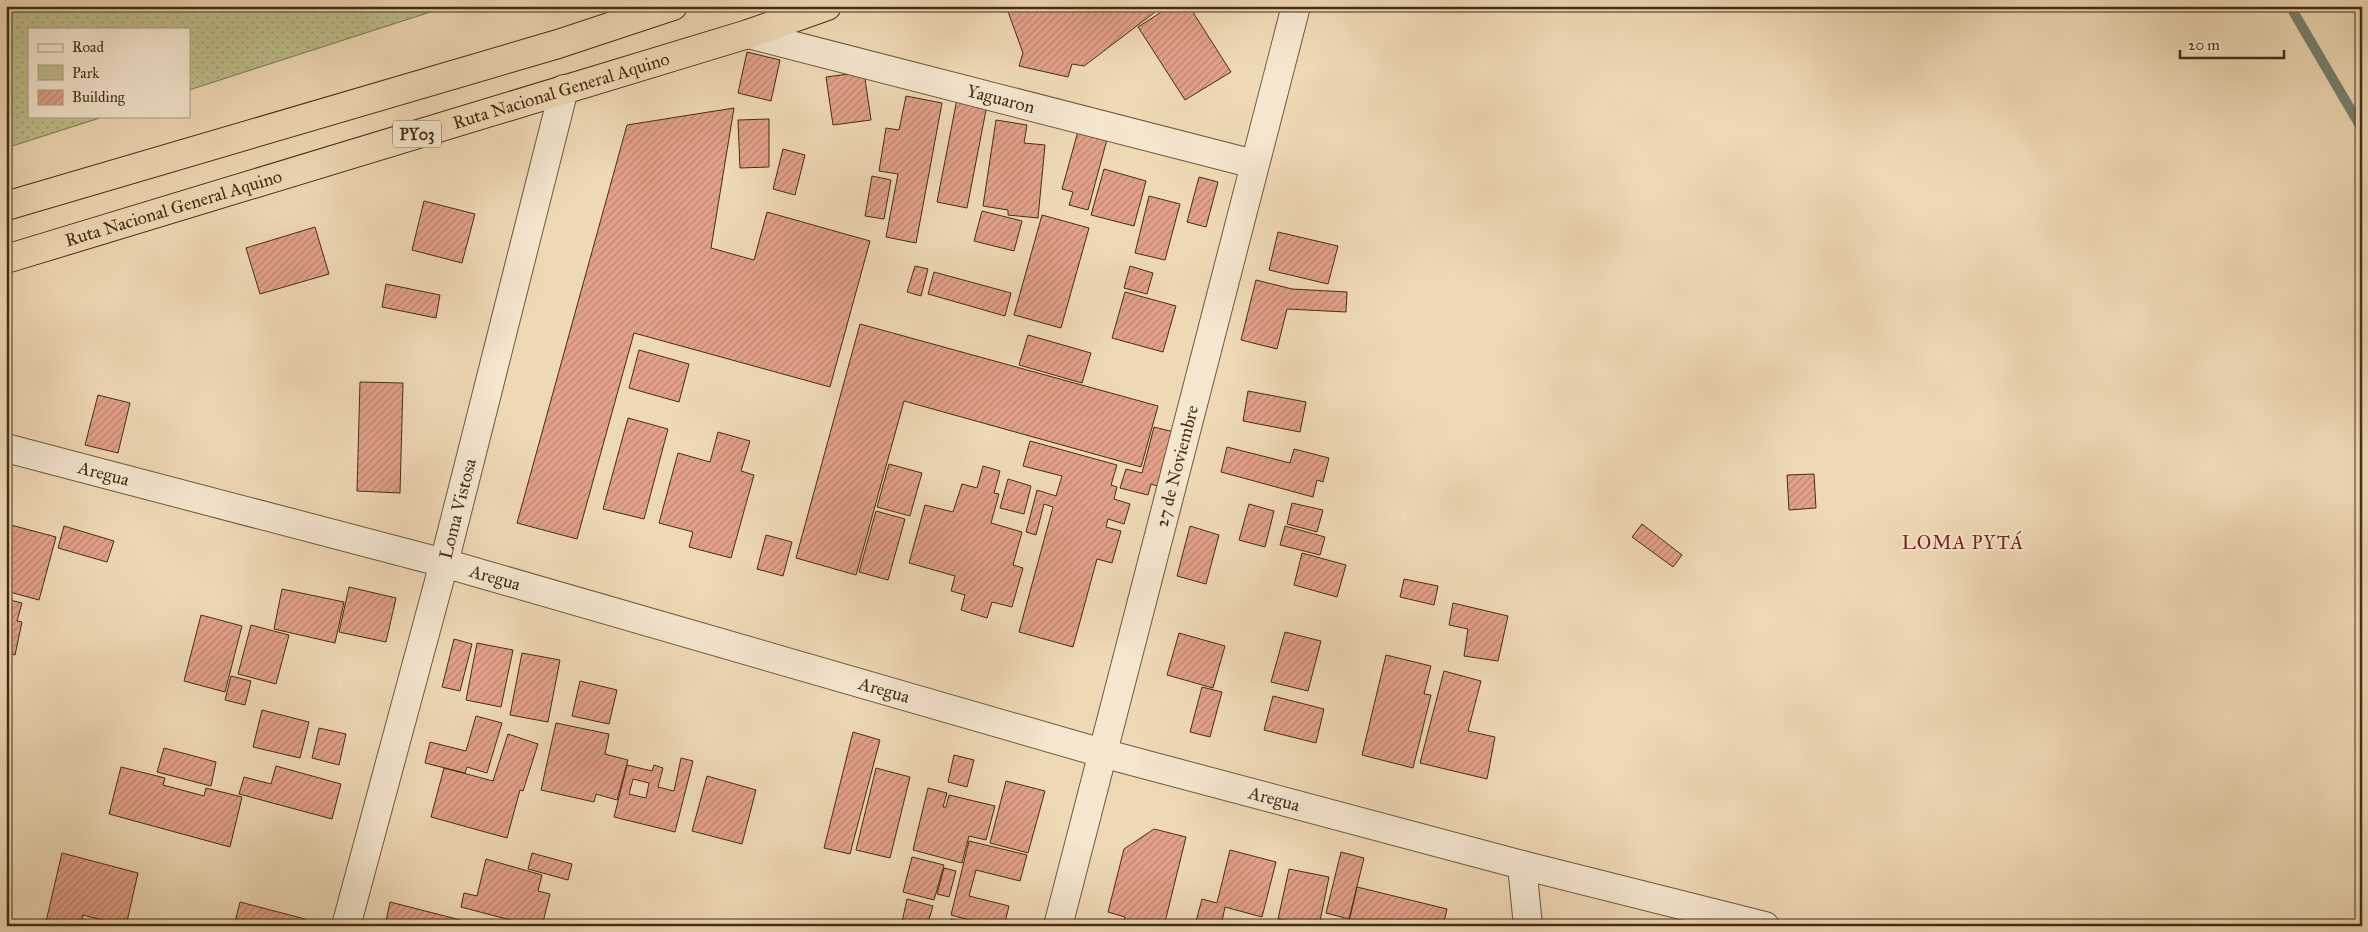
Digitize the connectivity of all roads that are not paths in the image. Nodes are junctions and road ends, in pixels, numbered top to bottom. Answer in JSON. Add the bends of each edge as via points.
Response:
{"nodes":[{"id":1,"x":673,"y":6,"type":"edge"},
{"id":2,"x":827,"y":6,"type":"edge"},
{"id":3,"x":1296,"y":6,"type":"edge"},
{"id":4,"x":748,"y":34,"type":"junction"},
{"id":5,"x":564,"y":89,"type":"junction"},
{"id":6,"x":1254,"y":164,"type":"junction"},
{"id":7,"x":6,"y":206,"type":"edge"},
{"id":8,"x":6,"y":259,"type":"edge"},
{"id":9,"x":6,"y":448,"type":"edge"},
{"id":10,"x":444,"y":563,"type":"junction"},
{"id":11,"x":1102,"y":753,"type":"junction"},
{"id":12,"x":1522,"y":865,"type":"junction"},
{"id":13,"x":346,"y":926,"type":"edge"},
{"id":14,"x":1058,"y":926,"type":"edge"},
{"id":15,"x":1528,"y":926,"type":"edge"},
{"id":16,"x":1765,"y":926,"type":"edge"}],
"edges":[{"from":1,"to":7,"type":"highway","via":[[558,44]]},
{"from":2,"to":4,"type":"highway","name":"Ruta Nacional General Aquino","number":"PY03"},
{"from":3,"to":6,"type":"street","name":"27 de Noviembre"},
{"from":4,"to":5,"type":"highway","name":"Ruta Nacional General Aquino","number":"PY03"},
{"from":4,"to":6,"type":"street","name":"Yaguaron"},
{"from":5,"to":8,"type":"highway","name":"Ruta Nacional General Aquino","number":"PY03"},
{"from":5,"to":10,"type":"street","name":"Loma Vistosa"},
{"from":6,"to":11,"type":"street","name":"27 de Noviembre"},
{"from":9,"to":10,"type":"street","name":"Aregua"},
{"from":10,"to":11,"type":"street","name":"Aregua"},
{"from":10,"to":13,"type":"street","name":"Loma Vistosa"},
{"from":11,"to":12,"type":"street","name":"Aregua"},
{"from":11,"to":14,"type":"street","name":"27 de Noviembre"},
{"from":12,"to":15,"type":"street"},
{"from":12,"to":16,"type":"street","name":"Aregua"}]}
